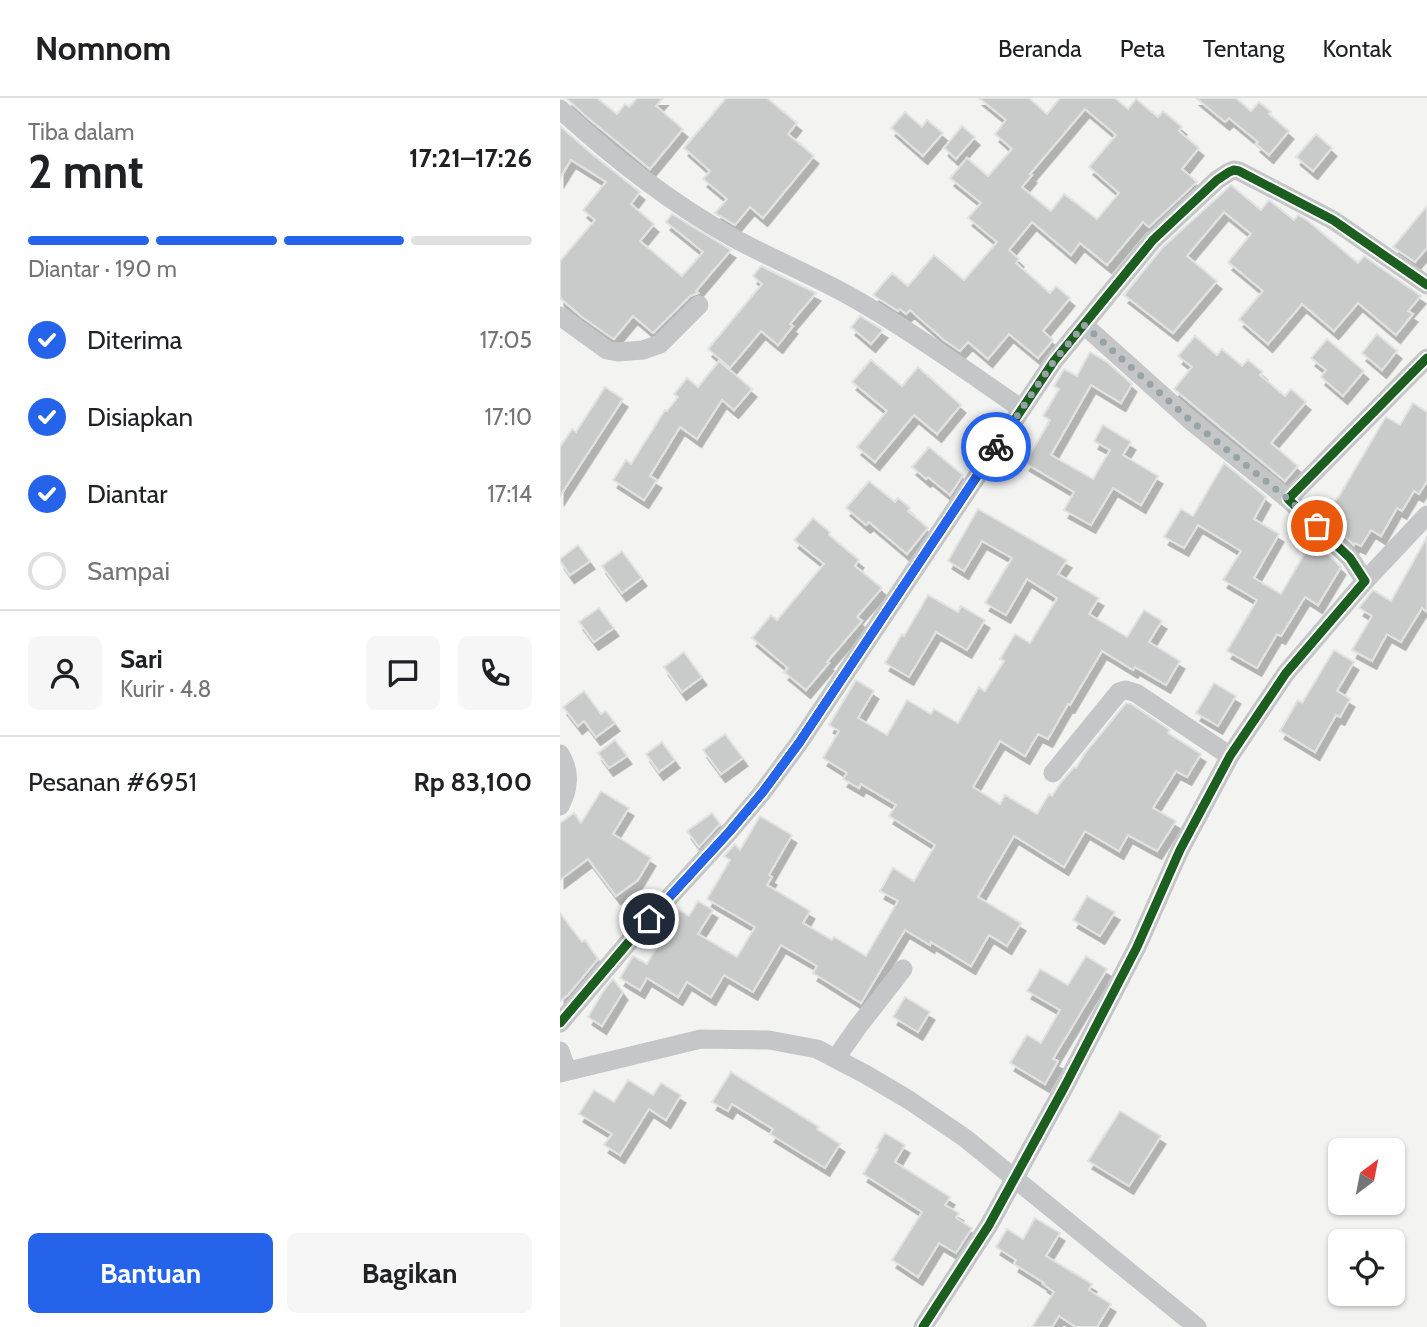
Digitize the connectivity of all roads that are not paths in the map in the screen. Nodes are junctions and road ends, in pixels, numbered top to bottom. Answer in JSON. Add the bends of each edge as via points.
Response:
{"nodes":[{"id":1,"x":560,"y":109,"type":"edge"},
{"id":2,"x":1427,"y":285,"type":"edge"},
{"id":3,"x":699,"y":306,"type":"dead end"},
{"id":4,"x":560,"y":316,"type":"edge"},
{"id":5,"x":1084,"y":325,"type":"junction"},
{"id":6,"x":1427,"y":358,"type":"edge"},
{"id":7,"x":1022,"y":409,"type":"junction"},
{"id":8,"x":1288,"y":499,"type":"junction"},
{"id":9,"x":1427,"y":515,"type":"edge"},
{"id":10,"x":1365,"y":580,"type":"junction"},
{"id":11,"x":560,"y":754,"type":"edge"},
{"id":12,"x":1230,"y":755,"type":"junction"},
{"id":13,"x":1053,"y":774,"type":"dead end"},
{"id":14,"x":560,"y":806,"type":"edge"},
{"id":15,"x":903,"y":969,"type":"dead end"},
{"id":16,"x":560,"y":1023,"type":"edge"},
{"id":17,"x":838,"y":1055,"type":"junction"},
{"id":18,"x":563,"y":1066,"type":"edge"},
{"id":19,"x":1017,"y":1173,"type":"junction"},
{"id":20,"x":923,"y":1327,"type":"edge"},
{"id":21,"x":1197,"y":1327,"type":"edge"}],
"edges":[{"from":1,"to":7,"type":"street","via":[[616,158],[699,217],[867,305]]},
{"from":2,"to":5,"type":"street","via":[[1333,220],[1234,170],[1217,180],[1153,240]]},
{"from":3,"to":4,"type":"street","via":[[660,344],[631,351],[607,350]]},
{"from":5,"to":7,"type":"street"},
{"from":5,"to":8,"type":"street"},
{"from":6,"to":8,"type":"street"},
{"from":7,"to":16,"type":"street","via":[[762,793]]},
{"from":8,"to":10,"type":"street","via":[[1350,558]]},
{"from":9,"to":10,"type":"street"},
{"from":10,"to":12,"type":"street","via":[[1286,673]]},
{"from":11,"to":14,"type":"street","via":[[568,783]]},
{"from":12,"to":13,"type":"street","via":[[1136,693],[1126,691],[1113,698]]},
{"from":12,"to":19,"type":"street","via":[[1180,850],[1137,947]]},
{"from":15,"to":17,"type":"street"},
{"from":17,"to":18,"type":"street","via":[[769,1040],[701,1039]]},
{"from":17,"to":19,"type":"street"},
{"from":19,"to":20,"type":"street"},
{"from":19,"to":21,"type":"street"}]}
